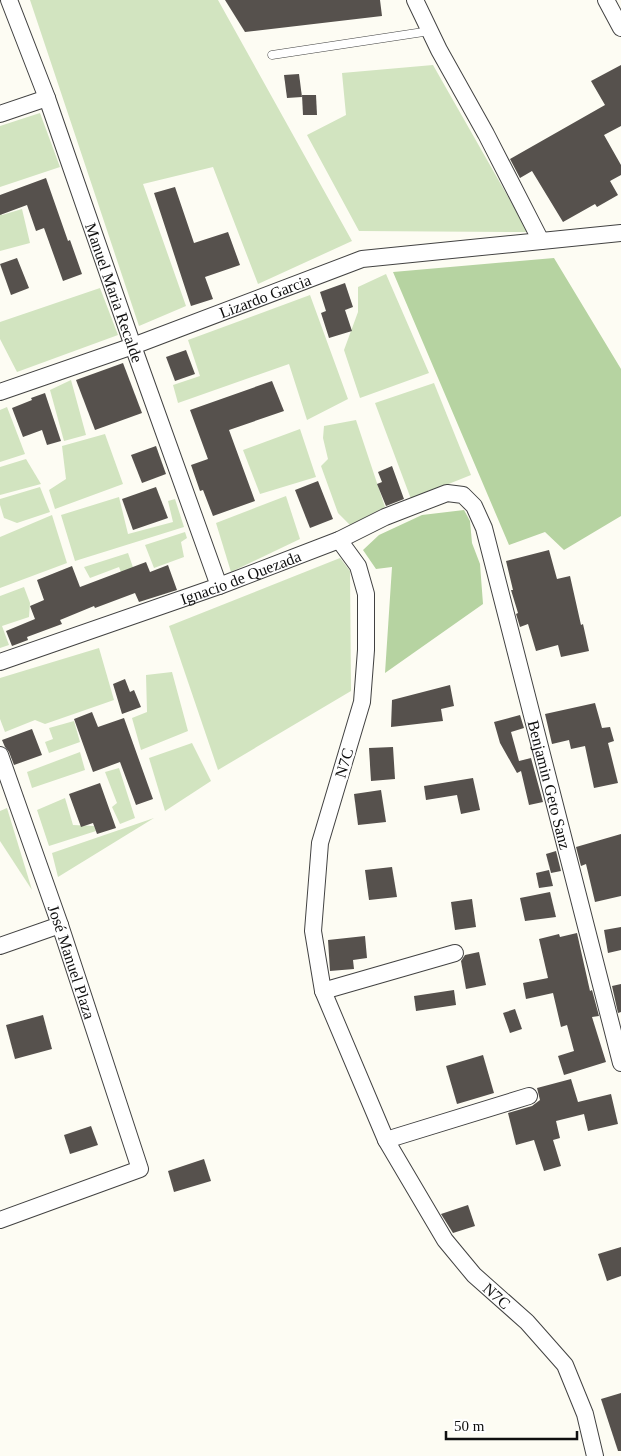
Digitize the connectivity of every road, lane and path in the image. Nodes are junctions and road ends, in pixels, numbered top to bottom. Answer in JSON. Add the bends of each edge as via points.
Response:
{"nodes":[{"id":1,"x":9,"y":0,"type":"edge"},
{"id":2,"x":415,"y":0,"type":"edge"},
{"id":3,"x":606,"y":0,"type":"edge"},
{"id":4,"x":621,"y":28,"type":"edge"},
{"id":5,"x":430,"y":31,"type":"junction"},
{"id":6,"x":272,"y":55,"type":"dead end"},
{"id":7,"x":47,"y":98,"type":"junction"},
{"id":8,"x":0,"y":114,"type":"edge"},
{"id":9,"x":621,"y":233,"type":"edge"},
{"id":10,"x":541,"y":241,"type":"junction"},
{"id":11,"x":133,"y":346,"type":"junction"},
{"id":12,"x":0,"y":392,"type":"edge"},
{"id":13,"x":474,"y":506,"type":"joint"},
{"id":14,"x":339,"y":540,"type":"junction"},
{"id":15,"x":219,"y":586,"type":"junction"},
{"id":16,"x":0,"y":662,"type":"edge"},
{"id":17,"x":0,"y":755,"type":"edge"},
{"id":18,"x":60,"y":925,"type":"junction"},
{"id":19,"x":0,"y":946,"type":"edge"},
{"id":20,"x":455,"y":953,"type":"dead end"},
{"id":21,"x":323,"y":990,"type":"junction"},
{"id":22,"x":621,"y":1063,"type":"edge"},
{"id":23,"x":529,"y":1096,"type":"dead end"},
{"id":24,"x":386,"y":1140,"type":"junction"},
{"id":25,"x":0,"y":1220,"type":"edge"},
{"id":26,"x":595,"y":1456,"type":"edge"}],
"edges":[{"from":1,"to":7,"type":"street","name":"Manuel Maria Recalde"},
{"from":2,"to":5,"type":"street"},
{"from":3,"to":4,"type":"street"},
{"from":5,"to":6,"type":"lane"},
{"from":5,"to":10,"type":"street"},
{"from":7,"to":8,"type":"street"},
{"from":7,"to":11,"type":"street","name":"Manuel Maria Recalde"},
{"from":9,"to":10,"type":"street","name":"Lizardo Garcia"},
{"from":10,"to":11,"type":"street","name":"Lizardo Garcia","via":[[362,259]]},
{"from":11,"to":12,"type":"street","name":"Lizardo Garcia"},
{"from":11,"to":15,"type":"street","name":"Manuel Maria Recalde"},
{"from":13,"to":14,"type":"street","name":"Ignacio de Quezada","via":[[463,494],[447,493],[385,517]]},
{"from":13,"to":22,"type":"street","name":"Benjamin Geto Sanz","via":[[484,528]]},
{"from":14,"to":15,"type":"street","name":"Ignacio de Quezada"},
{"from":14,"to":21,"type":"street","name":"N7C","via":[[358,566],[366,594],[366,650],[362,702],[320,842],[313,931]]},
{"from":15,"to":16,"type":"street","name":"Ignacio de Quezada"},
{"from":17,"to":18,"type":"street","name":"José Manuel Plaza"},
{"from":18,"to":19,"type":"street"},
{"from":18,"to":25,"type":"street","name":"José Manuel Plaza","via":[[140,1169]]},
{"from":20,"to":21,"type":"street"},
{"from":21,"to":24,"type":"street","name":"N7C"},
{"from":23,"to":24,"type":"street"},
{"from":24,"to":26,"type":"street","name":"N7C","via":[[445,1240],[474,1275],[527,1322],[565,1365],[586,1414]]}]}
